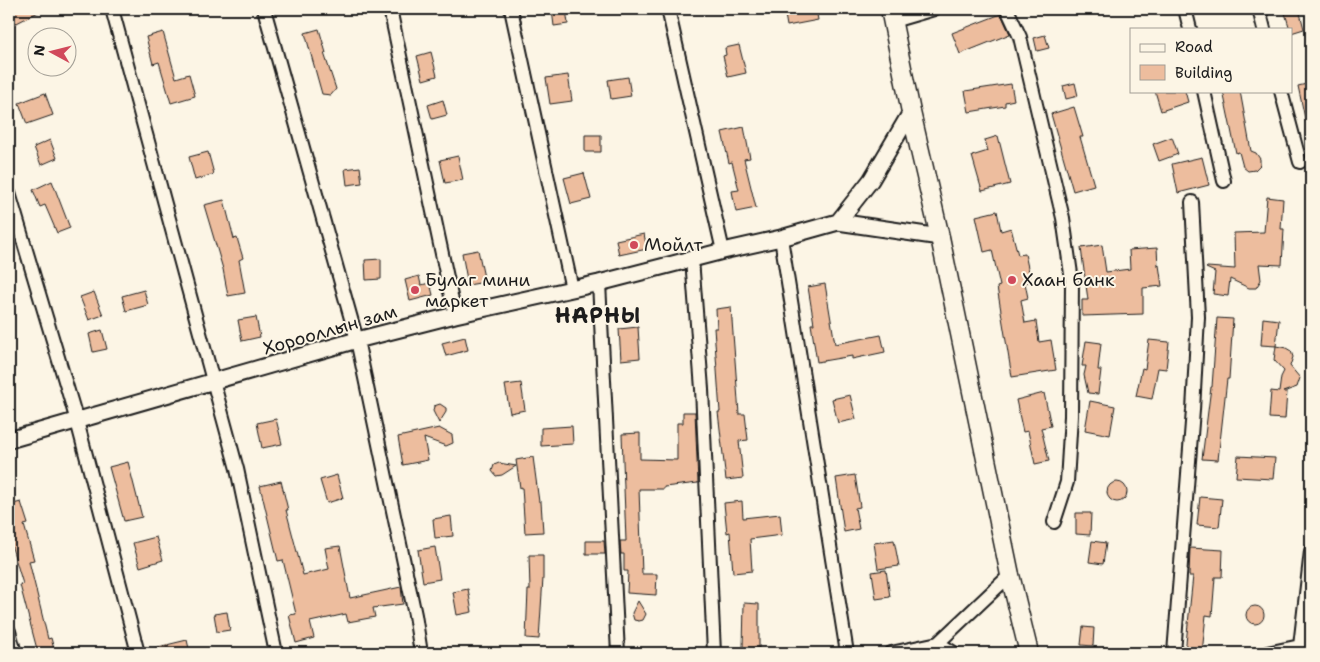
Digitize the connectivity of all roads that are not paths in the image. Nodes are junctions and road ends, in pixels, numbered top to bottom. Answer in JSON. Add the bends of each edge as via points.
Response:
{"nodes":[{"id":1,"x":112,"y":9,"type":"edge"},
{"id":2,"x":264,"y":9,"type":"edge"},
{"id":3,"x":390,"y":9,"type":"edge"},
{"id":4,"x":511,"y":9,"type":"edge"},
{"id":5,"x":668,"y":9,"type":"edge"},
{"id":6,"x":934,"y":9,"type":"edge"},
{"id":7,"x":1007,"y":9,"type":"edge"},
{"id":8,"x":1185,"y":9,"type":"edge"},
{"id":9,"x":1259,"y":9,"type":"edge"},
{"id":10,"x":892,"y":15,"type":"edge"},
{"id":11,"x":1190,"y":28,"type":"edge"},
{"id":12,"x":1264,"y":28,"type":"edge"},
{"id":13,"x":1204,"y":92,"type":"edge"},
{"id":14,"x":1281,"y":92,"type":"edge"},
{"id":15,"x":911,"y":112,"type":"junction"},
{"id":16,"x":1300,"y":162,"type":"dead end"},
{"id":17,"x":1224,"y":181,"type":"dead end"},
{"id":18,"x":9,"y":192,"type":"edge"},
{"id":19,"x":1192,"y":202,"type":"dead end"},
{"id":20,"x":838,"y":222,"type":"junction"},
{"id":21,"x":940,"y":237,"type":"junction"},
{"id":22,"x":781,"y":238,"type":"junction"},
{"id":23,"x":723,"y":251,"type":"junction"},
{"id":24,"x":692,"y":259,"type":"junction"},
{"id":25,"x":599,"y":283,"type":"junction"},
{"id":26,"x":572,"y":290,"type":"junction"},
{"id":27,"x":455,"y":315,"type":"junction"},
{"id":28,"x":357,"y":340,"type":"junction"},
{"id":29,"x":214,"y":382,"type":"junction"},
{"id":30,"x":77,"y":421,"type":"junction"},
{"id":31,"x":9,"y":440,"type":"edge"},
{"id":32,"x":1054,"y":522,"type":"dead end"},
{"id":33,"x":1311,"y":551,"type":"edge"},
{"id":34,"x":1010,"y":575,"type":"junction"},
{"id":35,"x":9,"y":631,"type":"edge"},
{"id":36,"x":938,"y":644,"type":"junction"},
{"id":37,"x":1306,"y":646,"type":"edge"},
{"id":38,"x":14,"y":653,"type":"edge"},
{"id":39,"x":138,"y":653,"type":"edge"},
{"id":40,"x":276,"y":653,"type":"edge"},
{"id":41,"x":421,"y":653,"type":"edge"},
{"id":42,"x":618,"y":653,"type":"edge"},
{"id":43,"x":714,"y":653,"type":"edge"},
{"id":44,"x":847,"y":653,"type":"edge"},
{"id":45,"x":891,"y":653,"type":"edge"},
{"id":46,"x":954,"y":653,"type":"edge"},
{"id":47,"x":1030,"y":653,"type":"edge"},
{"id":48,"x":1174,"y":653,"type":"edge"},
{"id":49,"x":1267,"y":653,"type":"edge"}],
"edges":[{"from":1,"to":29,"type":"street"},
{"from":2,"to":28,"type":"street"},
{"from":3,"to":27,"type":"street"},
{"from":4,"to":26,"type":"street"},
{"from":5,"to":23,"type":"street"},
{"from":6,"to":10,"type":"street"},
{"from":7,"to":32,"type":"street","via":[[1020,37],[1063,218],[1072,281],[1072,406],[1067,473]]},
{"from":8,"to":11,"type":"street"},
{"from":9,"to":12,"type":"street"},
{"from":10,"to":15,"type":"main road"},
{"from":13,"to":17,"type":"street"},
{"from":14,"to":16,"type":"street"},
{"from":15,"to":20,"type":"street","via":[[871,180]]},
{"from":15,"to":21,"type":"main road"},
{"from":18,"to":30,"type":"street"},
{"from":19,"to":48,"type":"street","via":[[1198,317]]},
{"from":20,"to":21,"type":"street","name":"Хорооллын зам"},
{"from":20,"to":22,"type":"street","name":"Хорооллын зам"},
{"from":21,"to":34,"type":"main road"},
{"from":22,"to":23,"type":"street","name":"Хорооллын зам"},
{"from":22,"to":44,"type":"street"},
{"from":23,"to":24,"type":"street","name":"Хорооллын зам"},
{"from":24,"to":25,"type":"street","name":"Хорооллын зам"},
{"from":24,"to":43,"type":"street","via":[[702,389]]},
{"from":25,"to":26,"type":"street","name":"Хорооллын зам"},
{"from":25,"to":42,"type":"street"},
{"from":26,"to":27,"type":"street","name":"Хорооллын зам"},
{"from":27,"to":28,"type":"street","name":"Хорооллын зам"},
{"from":28,"to":29,"type":"street","name":"Хорооллын зам"},
{"from":28,"to":41,"type":"street"},
{"from":29,"to":30,"type":"street","name":"Хорооллын зам"},
{"from":29,"to":40,"type":"street","via":[[237,469]]},
{"from":30,"to":31,"type":"street","name":"Хорооллын зам"},
{"from":30,"to":39,"type":"street"},
{"from":33,"to":37,"type":"street"},
{"from":34,"to":36,"type":"street"},
{"from":34,"to":47,"type":"main road"},
{"from":35,"to":38,"type":"street"},
{"from":36,"to":45,"type":"street"},
{"from":36,"to":46,"type":"street"},
{"from":37,"to":49,"type":"street"}]}
